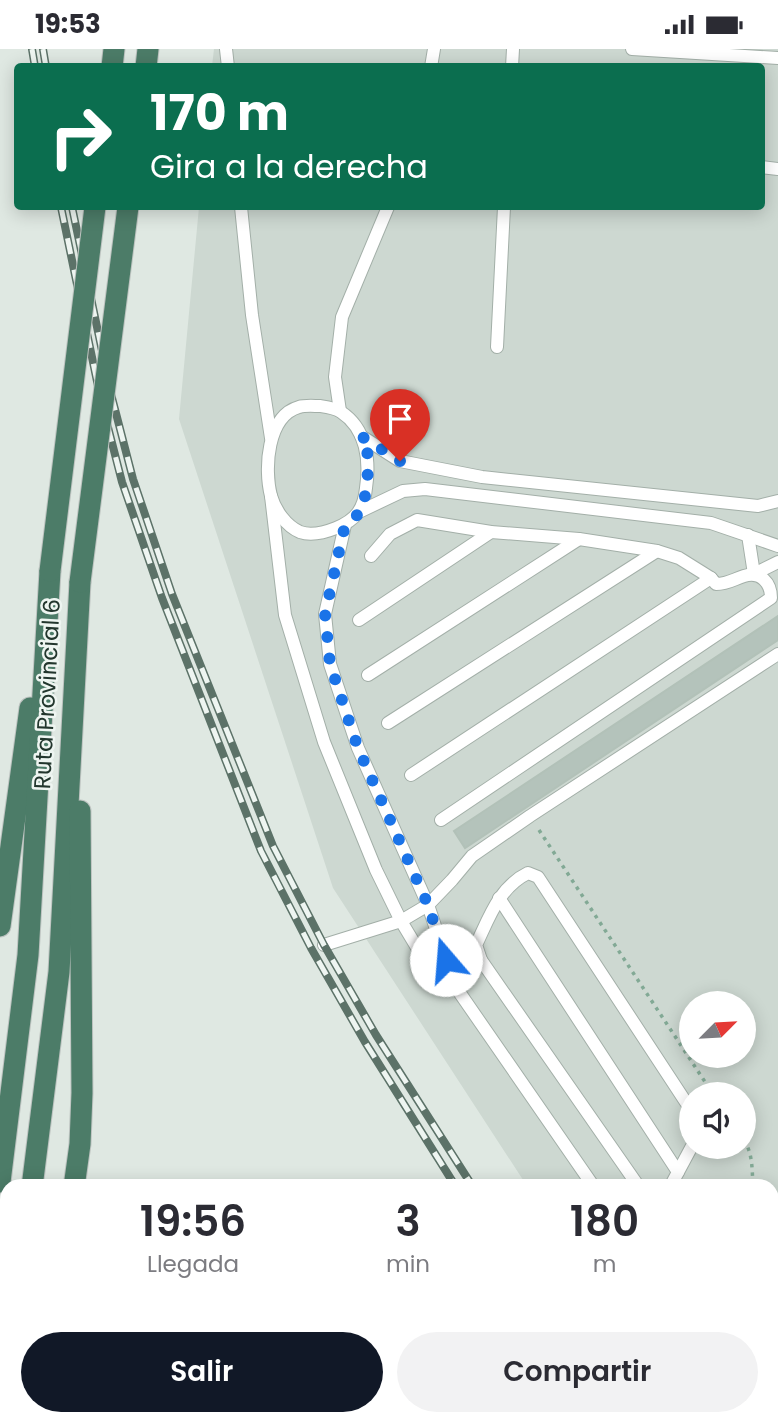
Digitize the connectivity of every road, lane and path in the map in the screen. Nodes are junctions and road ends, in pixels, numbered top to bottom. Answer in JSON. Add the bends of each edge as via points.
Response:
{"nodes":[{"id":1,"x":632,"y":49,"type":"edge"},
{"id":2,"x":670,"y":50,"type":"edge"},
{"id":3,"x":778,"y":58,"type":"edge"},
{"id":4,"x":95,"y":210,"type":"edge"},
{"id":5,"x":128,"y":210,"type":"edge"},
{"id":6,"x":241,"y":210,"type":"edge"},
{"id":7,"x":387,"y":210,"type":"edge"},
{"id":8,"x":504,"y":210,"type":"edge"},
{"id":9,"x":497,"y":347,"type":"dead end"},
{"id":10,"x":340,"y":411,"type":"junction"},
{"id":11,"x":361,"y":436,"type":"junction"},
{"id":12,"x":271,"y":438,"type":"junction"},
{"id":13,"x":271,"y":496,"type":"junction"},
{"id":14,"x":778,"y":501,"type":"edge"},
{"id":15,"x":361,"y":512,"type":"junction"},
{"id":16,"x":345,"y":525,"type":"junction"},
{"id":17,"x":491,"y":532,"type":"junction"},
{"id":18,"x":748,"y":535,"type":"junction"},
{"id":19,"x":579,"y":539,"type":"junction"},
{"id":20,"x":778,"y":546,"type":"edge"},
{"id":21,"x":657,"y":551,"type":"junction"},
{"id":22,"x":371,"y":555,"type":"dead end"},
{"id":23,"x":778,"y":562,"type":"edge"},
{"id":24,"x":50,"y":571,"type":"junction"},
{"id":25,"x":754,"y":575,"type":"junction"},
{"id":26,"x":711,"y":578,"type":"junction"},
{"id":27,"x":80,"y":582,"type":"junction"},
{"id":28,"x":359,"y":620,"type":"dead end"},
{"id":29,"x":778,"y":654,"type":"edge"},
{"id":30,"x":368,"y":675,"type":"dead end"},
{"id":31,"x":388,"y":723,"type":"dead end"},
{"id":32,"x":411,"y":775,"type":"dead end"},
{"id":33,"x":530,"y":816,"type":"junction"},
{"id":34,"x":441,"y":820,"type":"dead end"},
{"id":35,"x":499,"y":898,"type":"junction"},
{"id":36,"x":428,"y":905,"type":"junction"},
{"id":37,"x":401,"y":921,"type":"junction"},
{"id":38,"x":0,"y":926,"type":"edge"},
{"id":39,"x":324,"y":946,"type":"dead end"},
{"id":40,"x":481,"y":960,"type":"junction"},
{"id":41,"x":455,"y":986,"type":"junction"},
{"id":42,"x":705,"y":1082,"type":"edge"},
{"id":43,"x":679,"y":1092,"type":"edge"},
{"id":44,"x":685,"y":1159,"type":"edge"},
{"id":45,"x":752,"y":1159,"type":"edge"},
{"id":46,"x":678,"y":1172,"type":"junction"},
{"id":47,"x":0,"y":1179,"type":"edge"},
{"id":48,"x":33,"y":1179,"type":"edge"},
{"id":49,"x":75,"y":1179,"type":"edge"},
{"id":50,"x":588,"y":1179,"type":"edge"},
{"id":51,"x":633,"y":1179,"type":"edge"},
{"id":52,"x":674,"y":1179,"type":"edge"},
{"id":53,"x":753,"y":1179,"type":"edge"}],
"edges":[{"from":1,"to":2,"type":"lane"},
{"from":2,"to":3,"type":"lane"},
{"from":4,"to":24,"type":"highway","name":"Ruta Provincial 6","bridge":true},
{"from":5,"to":27,"type":"highway","name":"Ruta Provincial 6","bridge":true},
{"from":6,"to":12,"type":"lane"},
{"from":7,"to":10,"type":"lane","via":[[342,317],[335,377]]},
{"from":8,"to":9,"type":"lane"},
{"from":10,"to":11,"type":"lane"},
{"from":10,"to":12,"type":"lane","via":[[298,407],[282,418]]},
{"from":11,"to":14,"type":"lane","via":[[400,461],[482,477],[758,506]]},
{"from":11,"to":15,"type":"lane","via":[[368,471]]},
{"from":12,"to":13,"type":"lane"},
{"from":13,"to":16,"type":"lane","via":[[278,513],[302,533],[324,533]]},
{"from":13,"to":37,"type":"lane","via":[[285,615],[320,730]]},
{"from":15,"to":16,"type":"lane"},
{"from":15,"to":18,"type":"lane","via":[[403,491],[425,489],[711,523]]},
{"from":16,"to":36,"type":"lane","via":[[325,614],[330,664],[358,748]]},
{"from":17,"to":19,"type":"lane"},
{"from":17,"to":22,"type":"lane","via":[[417,520],[390,534]]},
{"from":17,"to":28,"type":"lane"},
{"from":18,"to":20,"type":"lane"},
{"from":18,"to":25,"type":"lane"},
{"from":19,"to":21,"type":"lane"},
{"from":19,"to":30,"type":"lane"},
{"from":21,"to":26,"type":"lane"},
{"from":21,"to":31,"type":"lane"},
{"from":23,"to":25,"type":"lane"},
{"from":24,"to":38,"type":"highway"},
{"from":24,"to":47,"type":"highway","name":"Ruta Provincial 6","via":[[28,955]]},
{"from":25,"to":26,"type":"lane","via":[[725,584],[716,584]]},
{"from":25,"to":34,"type":"lane","via":[[766,580],[771,598]]},
{"from":26,"to":32,"type":"lane"},
{"from":27,"to":48,"type":"highway","name":"Ruta Provincial 6","via":[[59,972]]},
{"from":27,"to":49,"type":"highway","via":[[82,1093]]},
{"from":29,"to":33,"type":"lane"},
{"from":33,"to":36,"type":"lane","via":[[472,856]]},
{"from":33,"to":42,"type":"path"},
{"from":35,"to":40,"type":"lane","via":[[476,945]]},
{"from":35,"to":43,"type":"lane","via":[[517,878],[528,873],[538,877]]},
{"from":35,"to":46,"type":"lane"},
{"from":36,"to":37,"type":"lane"},
{"from":36,"to":41,"type":"lane"},
{"from":37,"to":39,"type":"lane"},
{"from":37,"to":41,"type":"lane","via":[[419,951]]},
{"from":40,"to":41,"type":"lane"},
{"from":40,"to":51,"type":"lane"},
{"from":41,"to":50,"type":"lane"},
{"from":44,"to":46,"type":"lane"},
{"from":45,"to":53,"type":"path"},
{"from":46,"to":52,"type":"lane"}]}
